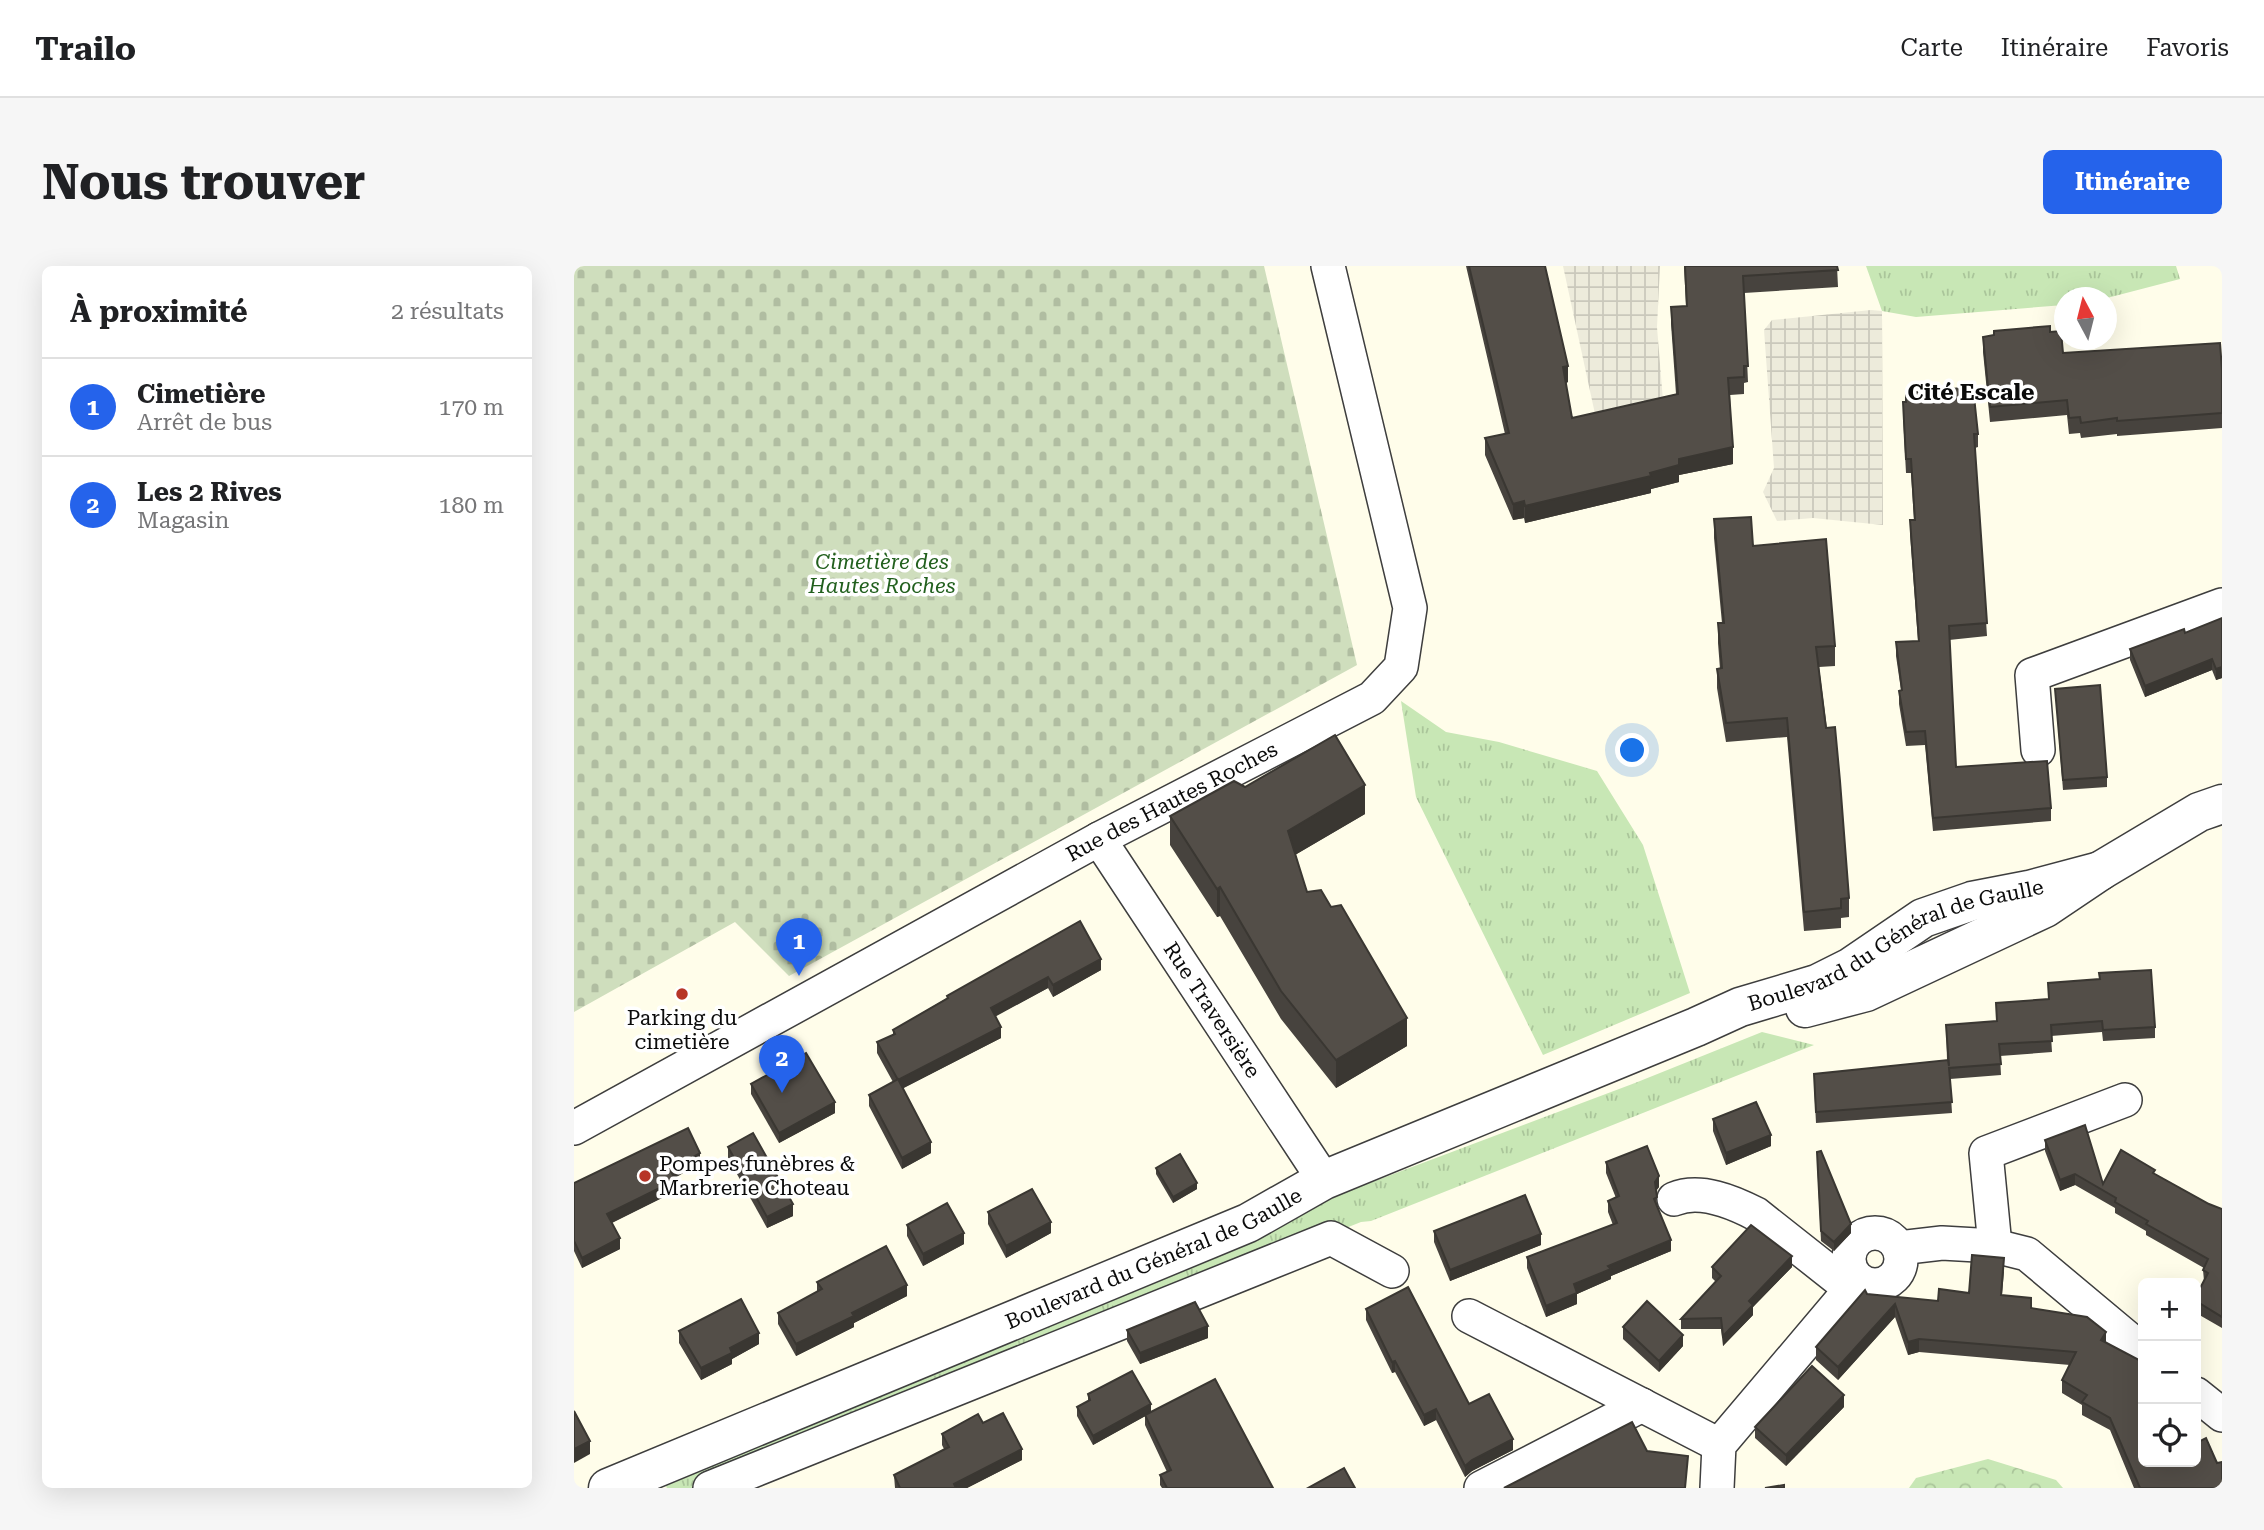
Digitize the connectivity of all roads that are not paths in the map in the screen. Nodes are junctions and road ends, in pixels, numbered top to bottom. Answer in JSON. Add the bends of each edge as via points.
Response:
{"nodes":[{"id":1,"x":1328,"y":266,"type":"edge"},
{"id":2,"x":2222,"y":605,"type":"edge"},
{"id":3,"x":2038,"y":750,"type":"dead end"},
{"id":4,"x":2222,"y":804,"type":"edge"},
{"id":5,"x":1098,"y":839,"type":"junction"},
{"id":6,"x":2125,"y":1100,"type":"dead end"},
{"id":7,"x":574,"y":1128,"type":"edge"},
{"id":8,"x":1324,"y":1180,"type":"junction"},
{"id":9,"x":1674,"y":1199,"type":"dead end"},
{"id":10,"x":1995,"y":1246,"type":"junction"},
{"id":11,"x":1392,"y":1271,"type":"dead end"},
{"id":12,"x":1854,"y":1284,"type":"junction"},
{"id":13,"x":1469,"y":1316,"type":"dead end"},
{"id":14,"x":2138,"y":1347,"type":"edge"},
{"id":15,"x":2201,"y":1398,"type":"edge"},
{"id":16,"x":1642,"y":1405,"type":"junction"},
{"id":17,"x":2222,"y":1415,"type":"edge"},
{"id":18,"x":1719,"y":1445,"type":"junction"},
{"id":19,"x":608,"y":1488,"type":"edge"},
{"id":20,"x":710,"y":1488,"type":"edge"},
{"id":21,"x":1480,"y":1488,"type":"edge"},
{"id":22,"x":1717,"y":1488,"type":"edge"}],
"edges":[{"from":1,"to":5,"type":"street","name":"Rue des Hautes Roches","via":[[1410,608],[1402,667],[1372,698]]},
{"from":2,"to":3,"type":"street","via":[[2032,675]]},
{"from":4,"to":8,"type":"street","name":"Boulevard du Général de Gaulle","via":[[2199,812],[2099,871],[1972,901],[1923,918],[1816,984],[1740,1007]]},
{"from":5,"to":7,"type":"street","name":"Rue des Hautes Roches"},
{"from":5,"to":8,"type":"street","name":"Rue Traversière"},
{"from":6,"to":10,"type":"street","via":[[1986,1153]]},
{"from":8,"to":19,"type":"street","name":"Boulevard du Général de Gaulle","via":[[1248,1223]]},
{"from":9,"to":12,"type":"street","via":[[1684,1195],[1740,1205]]},
{"from":10,"to":12,"type":"street","via":[[1942,1243],[1899,1248],[1879,1233],[1862,1235],[1848,1256]]},
{"from":10,"to":14,"type":"street","via":[[2027,1254]]},
{"from":11,"to":20,"type":"street","name":"Boulevard du Général de Gaulle","via":[[1331,1238]]},
{"from":12,"to":18,"type":"street"},
{"from":13,"to":16,"type":"street"},
{"from":15,"to":17,"type":"street"},
{"from":16,"to":18,"type":"street"},
{"from":16,"to":21,"type":"street"},
{"from":18,"to":22,"type":"street"}]}
